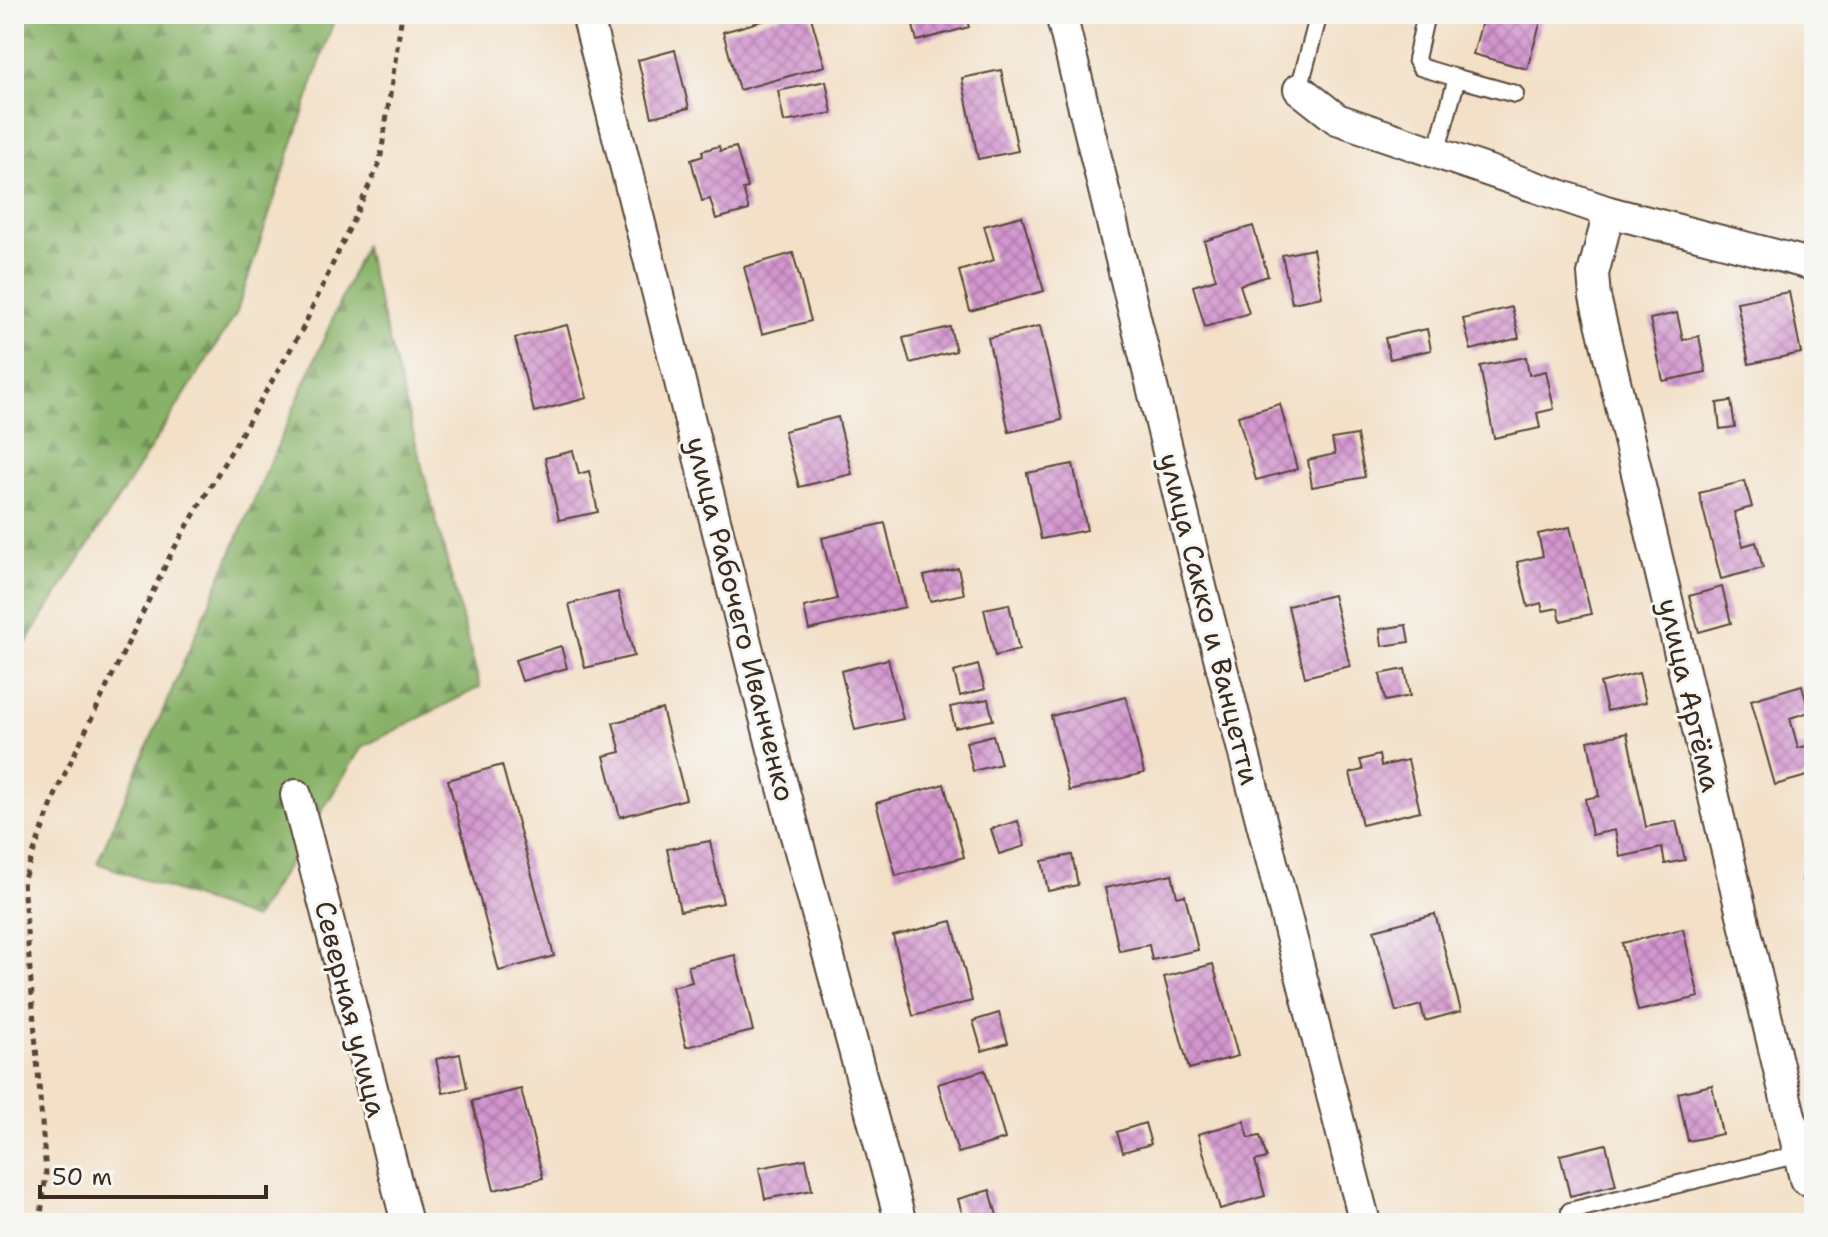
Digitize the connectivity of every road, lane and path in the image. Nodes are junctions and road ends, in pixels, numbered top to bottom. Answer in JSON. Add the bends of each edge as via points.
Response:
{"nodes":[{"id":1,"x":402,"y":14,"type":"edge"},
{"id":2,"x":587,"y":14,"type":"edge"},
{"id":3,"x":1061,"y":14,"type":"edge"},
{"id":4,"x":1319,"y":14,"type":"edge"},
{"id":5,"x":1426,"y":14,"type":"edge"},
{"id":6,"x":1457,"y":78,"type":"junction"},
{"id":7,"x":1299,"y":89,"type":"joint"},
{"id":8,"x":1515,"y":94,"type":"dead end"},
{"id":9,"x":1436,"y":153,"type":"junction"},
{"id":10,"x":1609,"y":212,"type":"junction"},
{"id":11,"x":1814,"y":265,"type":"edge"},
{"id":12,"x":296,"y":795,"type":"dead end"},
{"id":13,"x":1802,"y":1166,"type":"joint"},
{"id":14,"x":1570,"y":1211,"type":"dead end"},
{"id":15,"x":40,"y":1223,"type":"edge"},
{"id":16,"x":407,"y":1223,"type":"edge"},
{"id":17,"x":901,"y":1223,"type":"edge"},
{"id":18,"x":1365,"y":1223,"type":"edge"}],
"edges":[{"from":1,"to":15,"type":"path","via":[[380,162],[303,328],[171,554],[58,788],[23,881],[46,1174]]},
{"from":2,"to":17,"type":"street","name":"улица Рабочего Иванченко","via":[[779,773]]},
{"from":3,"to":18,"type":"street","name":"улица Сакко и Ванцетти","via":[[1204,602]]},
{"from":4,"to":7,"type":"lane"},
{"from":5,"to":6,"type":"lane","via":[[1416,59],[1420,67]]},
{"from":6,"to":8,"type":"lane"},
{"from":6,"to":9,"type":"lane"},
{"from":7,"to":9,"type":"street","via":[[1337,119]]},
{"from":9,"to":10,"type":"street"},
{"from":10,"to":11,"type":"street"},
{"from":10,"to":13,"type":"street","name":"улица Артёма","via":[[1593,274],[1595,297]]},
{"from":12,"to":16,"type":"street","name":"Северная улица"},
{"from":13,"to":14,"type":"lane"}]}
